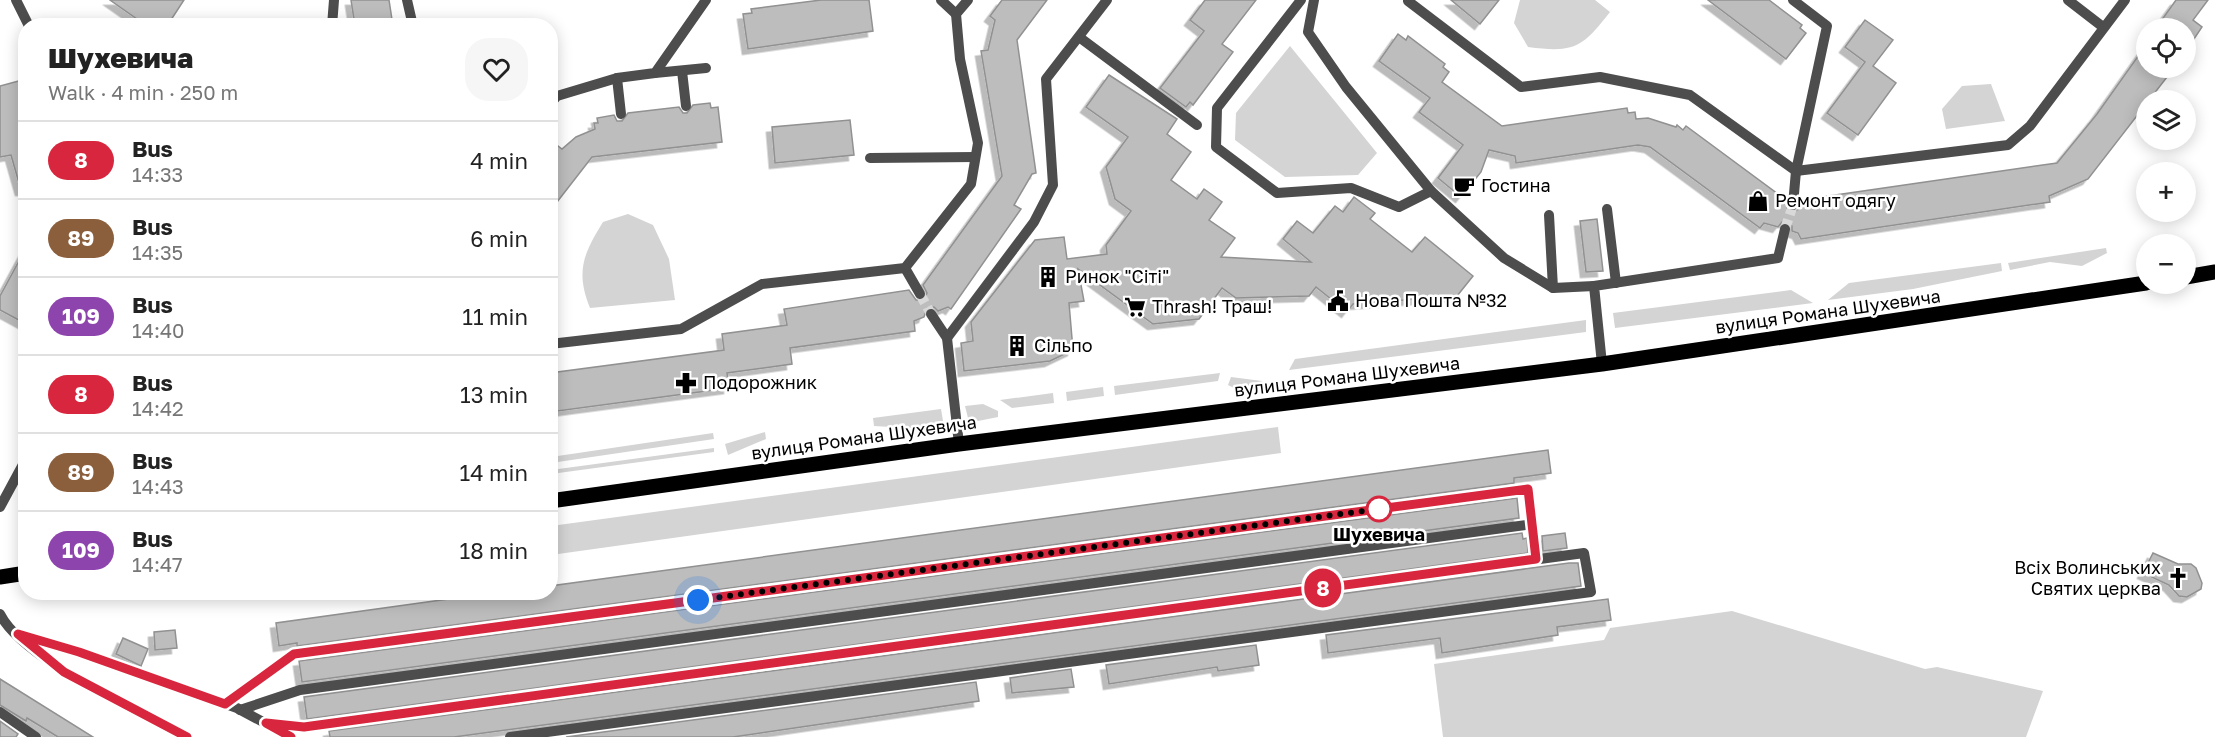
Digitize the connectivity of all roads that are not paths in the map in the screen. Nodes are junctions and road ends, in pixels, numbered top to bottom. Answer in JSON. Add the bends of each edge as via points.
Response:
{"nodes":[{"id":1,"x":16,"y":0,"type":"edge"},
{"id":2,"x":334,"y":0,"type":"edge"},
{"id":3,"x":407,"y":0,"type":"edge"},
{"id":4,"x":706,"y":0,"type":"edge"},
{"id":5,"x":941,"y":0,"type":"edge"},
{"id":6,"x":968,"y":0,"type":"edge"},
{"id":7,"x":1107,"y":0,"type":"edge"},
{"id":8,"x":1301,"y":0,"type":"edge"},
{"id":9,"x":1314,"y":0,"type":"edge"},
{"id":10,"x":1793,"y":0,"type":"edge"},
{"id":11,"x":2068,"y":0,"type":"edge"},
{"id":12,"x":2125,"y":0,"type":"edge"},
{"id":13,"x":1408,"y":1,"type":"edge"},
{"id":14,"x":956,"y":14,"type":"junction"},
{"id":15,"x":25,"y":18,"type":"edge"},
{"id":16,"x":333,"y":18,"type":"edge"},
{"id":17,"x":411,"y":18,"type":"edge"},
{"id":18,"x":2103,"y":27,"type":"junction"},
{"id":19,"x":1079,"y":37,"type":"junction"},
{"id":20,"x":706,"y":68,"type":"dead end"},
{"id":21,"x":682,"y":71,"type":"junction"},
{"id":22,"x":655,"y":73,"type":"junction"},
{"id":23,"x":617,"y":78,"type":"junction"},
{"id":24,"x":558,"y":95,"type":"edge"},
{"id":25,"x":686,"y":106,"type":"dead end"},
{"id":26,"x":621,"y":114,"type":"dead end"},
{"id":27,"x":1197,"y":125,"type":"dead end"},
{"id":28,"x":975,"y":157,"type":"junction"},
{"id":29,"x":870,"y":158,"type":"dead end"},
{"id":30,"x":1796,"y":171,"type":"junction"},
{"id":31,"x":1431,"y":191,"type":"junction"},
{"id":32,"x":1793,"y":205,"type":"tunnel mouth"},
{"id":33,"x":1607,"y":209,"type":"dead end"},
{"id":34,"x":1549,"y":215,"type":"dead end"},
{"id":35,"x":1785,"y":230,"type":"tunnel mouth"},
{"id":36,"x":904,"y":268,"type":"junction"},
{"id":37,"x":2215,"y":272,"type":"edge"},
{"id":38,"x":2196,"y":275,"type":"edge"},
{"id":39,"x":1616,"y":282,"type":"junction"},
{"id":40,"x":2136,"y":284,"type":"edge"},
{"id":41,"x":1594,"y":286,"type":"junction"},
{"id":42,"x":1553,"y":288,"type":"junction"},
{"id":43,"x":920,"y":294,"type":"tunnel mouth"},
{"id":44,"x":931,"y":314,"type":"tunnel mouth"},
{"id":45,"x":947,"y":338,"type":"junction"},
{"id":46,"x":558,"y":343,"type":"edge"},
{"id":47,"x":1602,"y":364,"type":"junction"},
{"id":48,"x":959,"y":444,"type":"junction"},
{"id":49,"x":18,"y":474,"type":"edge"},
{"id":50,"x":558,"y":500,"type":"edge"},
{"id":51,"x":0,"y":507,"type":"edge"},
{"id":52,"x":1533,"y":524,"type":"junction"},
{"id":53,"x":1536,"y":559,"type":"junction"},
{"id":54,"x":18,"y":574,"type":"edge"},
{"id":55,"x":0,"y":577,"type":"edge"},
{"id":56,"x":0,"y":614,"type":"edge"},
{"id":57,"x":9,"y":631,"type":"edge"},
{"id":58,"x":225,"y":704,"type":"junction"},
{"id":59,"x":240,"y":710,"type":"junction"},
{"id":60,"x":0,"y":712,"type":"edge"},
{"id":61,"x":266,"y":723,"type":"junction"},
{"id":62,"x":36,"y":737,"type":"edge"},
{"id":63,"x":187,"y":737,"type":"edge"},
{"id":64,"x":291,"y":737,"type":"edge"},
{"id":65,"x":510,"y":737,"type":"edge"}],
"edges":[{"from":1,"to":15,"type":"street"},
{"from":2,"to":16,"type":"street"},
{"from":3,"to":17,"type":"street"},
{"from":4,"to":22,"type":"street"},
{"from":5,"to":14,"type":"street"},
{"from":6,"to":14,"type":"street"},
{"from":7,"to":19,"type":"street"},
{"from":8,"to":31,"type":"street","via":[[1217,108],[1216,147],[1277,193],[1351,188],[1399,207]]},
{"from":9,"to":31,"type":"street","via":[[1308,33],[1346,87]]},
{"from":10,"to":30,"type":"street","via":[[1827,26]]},
{"from":11,"to":18,"type":"street"},
{"from":12,"to":18,"type":"street"},
{"from":13,"to":30,"type":"street","via":[[1521,87],[1600,77],[1690,95]]},
{"from":14,"to":28,"type":"street","via":[[960,59],[978,143]]},
{"from":18,"to":30,"type":"street","via":[[2030,126],[2008,145]]},
{"from":19,"to":27,"type":"street"},
{"from":19,"to":45,"type":"street","via":[[1046,79],[1053,185],[1034,222]]},
{"from":20,"to":21,"type":"street"},
{"from":21,"to":22,"type":"street"},
{"from":21,"to":25,"type":"street"},
{"from":22,"to":23,"type":"street"},
{"from":23,"to":24,"type":"street"},
{"from":23,"to":26,"type":"street"},
{"from":28,"to":29,"type":"street"},
{"from":28,"to":36,"type":"street","via":[[971,184]]},
{"from":30,"to":32,"type":"street"},
{"from":31,"to":42,"type":"street","via":[[1504,258]]},
{"from":33,"to":39,"type":"street"},
{"from":34,"to":42,"type":"street"},
{"from":35,"to":39,"type":"street","via":[[1778,258]]},
{"from":36,"to":43,"type":"street"},
{"from":36,"to":46,"type":"street","via":[[762,284],[681,329]]},
{"from":37,"to":38,"type":"main road"},
{"from":39,"to":41,"type":"street"},
{"from":40,"to":47,"type":"main road","name":"вулиця Романа Шухевича"},
{"from":41,"to":42,"type":"street"},
{"from":41,"to":47,"type":"street"},
{"from":44,"to":45,"type":"street"},
{"from":45,"to":48,"type":"street"},
{"from":47,"to":48,"type":"main road","name":"вулиця Романа Шухевича"},
{"from":48,"to":50,"type":"main road","name":"вулиця Романа Шухевича"},
{"from":49,"to":51,"type":"street"},
{"from":52,"to":53,"type":"street"},
{"from":52,"to":58,"type":"street","via":[[1528,489],[306,652],[294,654]]},
{"from":52,"to":59,"type":"street","via":[[300,690]]},
{"from":53,"to":61,"type":"street","via":[[304,727]]},
{"from":53,"to":65,"type":"street","via":[[1584,553],[1590,592]]},
{"from":54,"to":55,"type":"main road"},
{"from":56,"to":57,"type":"street"},
{"from":57,"to":58,"type":"street"},
{"from":57,"to":63,"type":"street","via":[[64,672]]},
{"from":58,"to":59,"type":"street"},
{"from":59,"to":61,"type":"street"},
{"from":60,"to":62,"type":"street"},
{"from":61,"to":64,"type":"street"}]}
